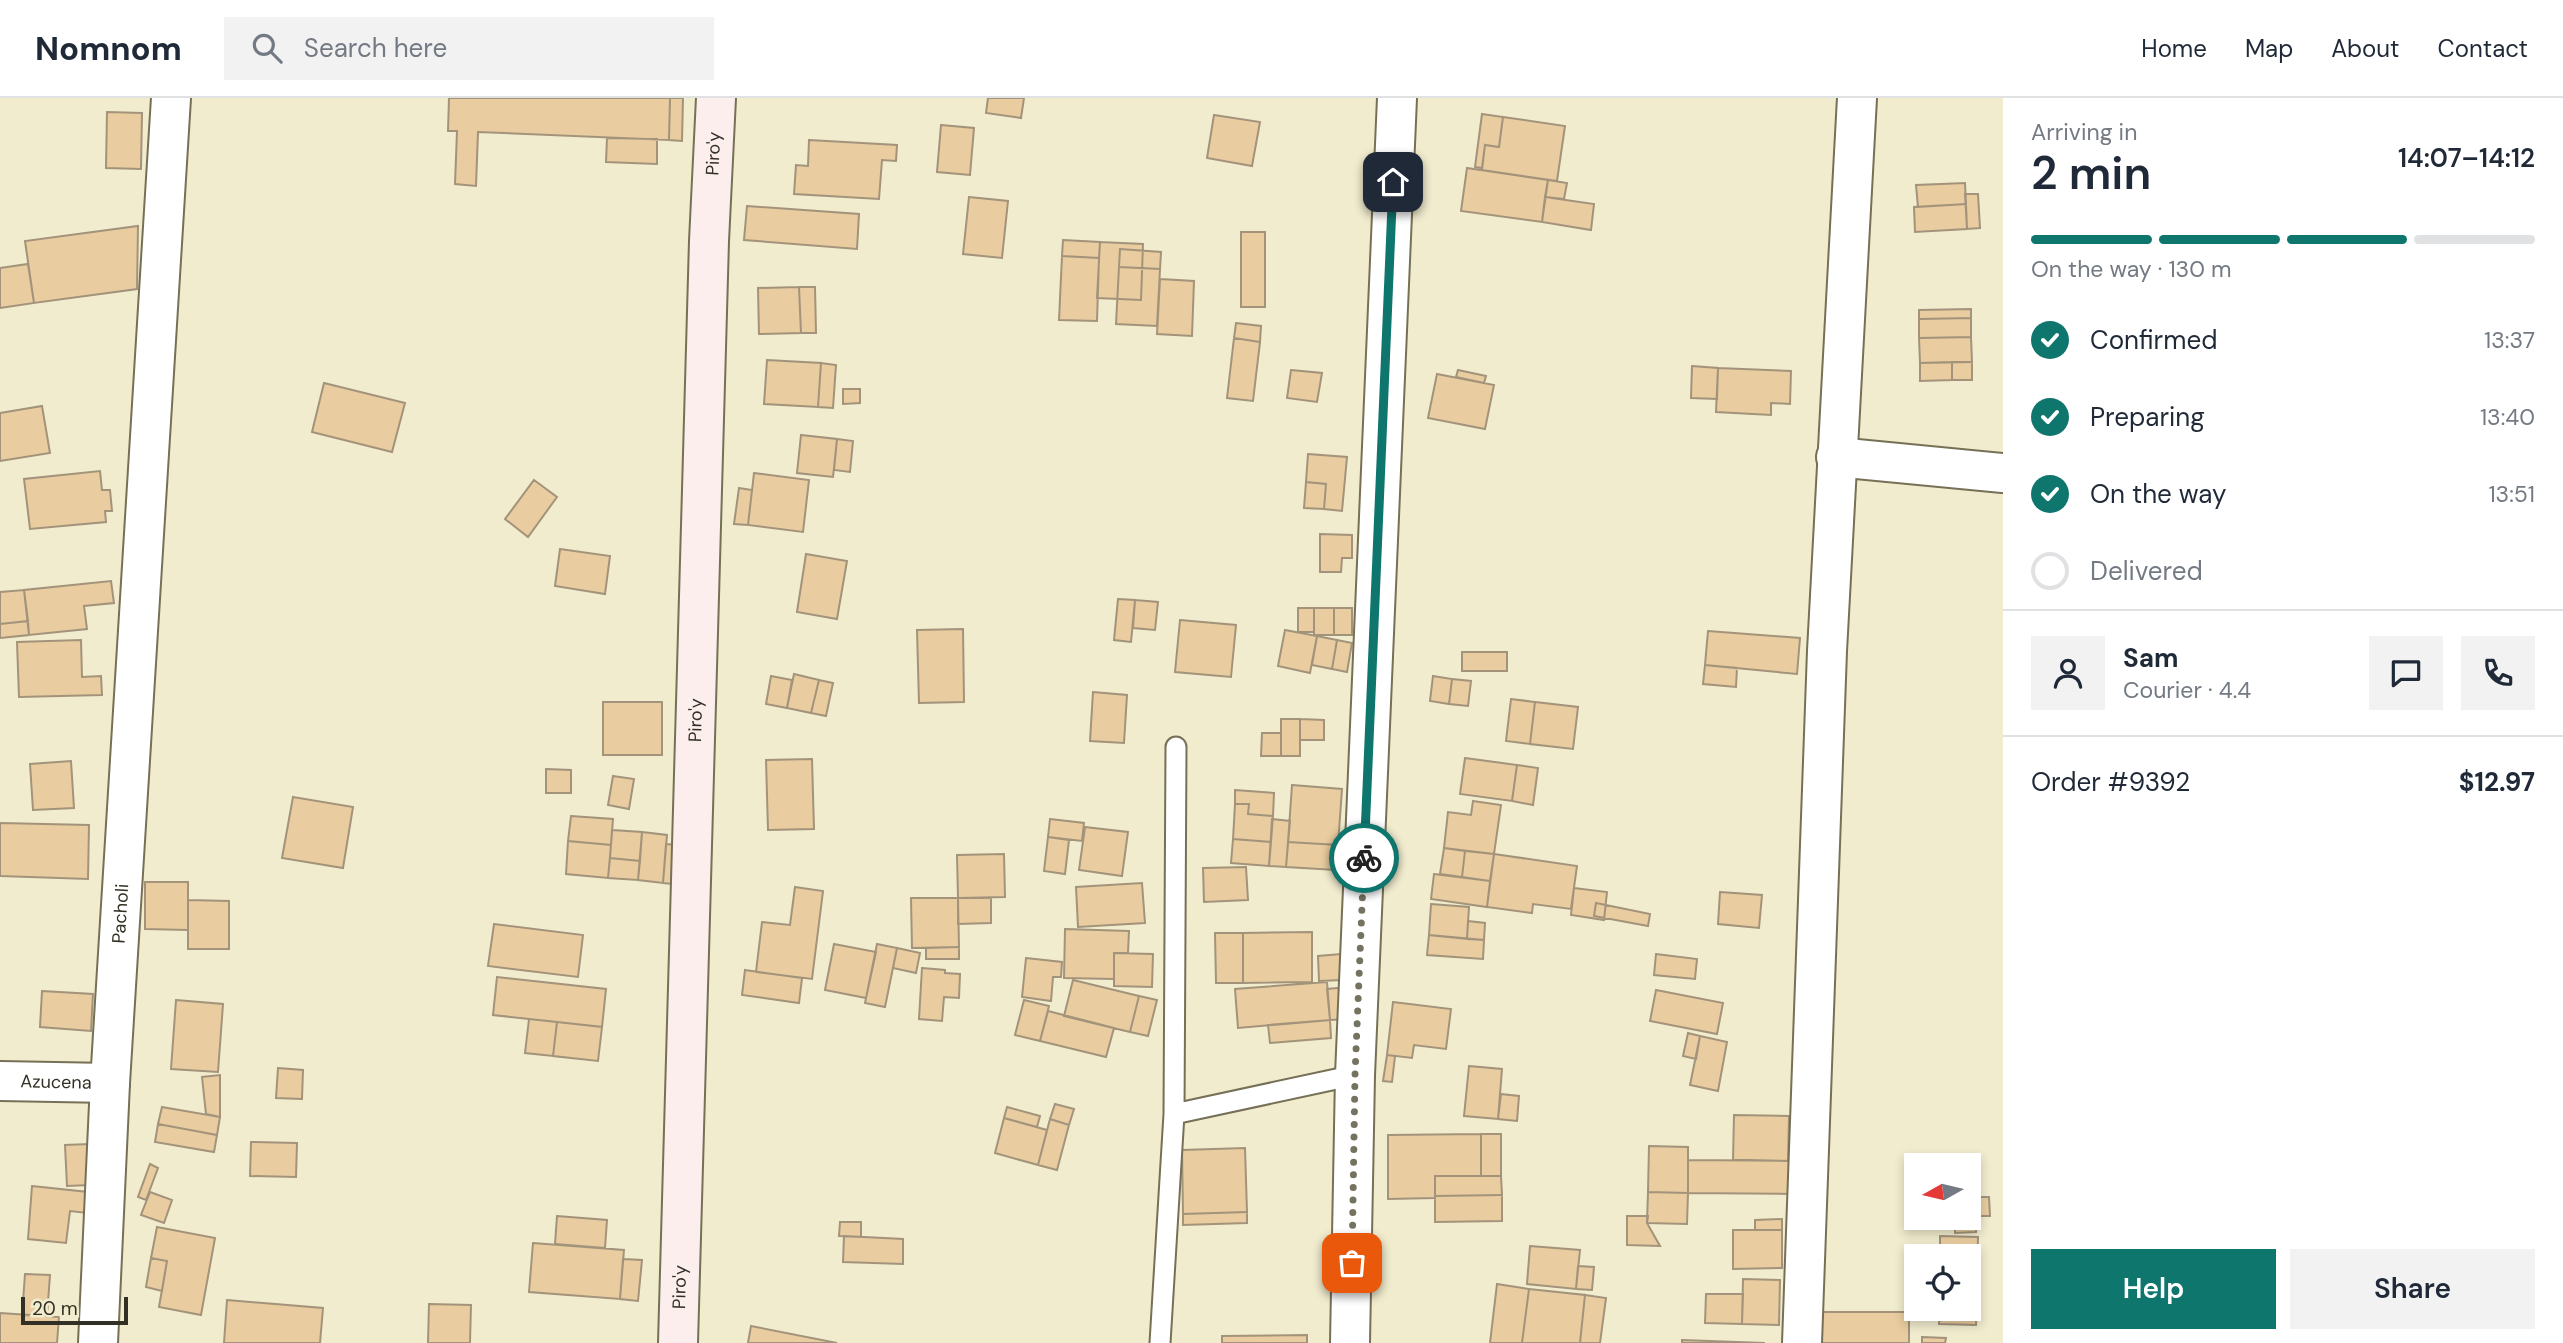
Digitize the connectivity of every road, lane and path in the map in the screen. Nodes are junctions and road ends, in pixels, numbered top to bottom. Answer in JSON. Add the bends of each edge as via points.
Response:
{"nodes":[{"id":1,"x":171,"y":98,"type":"edge"},
{"id":2,"x":716,"y":98,"type":"edge"},
{"id":3,"x":1397,"y":98,"type":"edge"},
{"id":4,"x":1857,"y":98,"type":"edge"},
{"id":5,"x":1836,"y":457,"type":"junction"},
{"id":6,"x":2003,"y":473,"type":"edge"},
{"id":7,"x":1176,"y":747,"type":"dead end"},
{"id":8,"x":1355,"y":1075,"type":"junction"},
{"id":9,"x":0,"y":1081,"type":"edge"},
{"id":10,"x":110,"y":1083,"type":"junction"},
{"id":11,"x":1174,"y":1114,"type":"junction"},
{"id":12,"x":98,"y":1343,"type":"edge"},
{"id":13,"x":678,"y":1343,"type":"edge"},
{"id":14,"x":1160,"y":1343,"type":"edge"},
{"id":15,"x":1350,"y":1343,"type":"edge"},
{"id":16,"x":1802,"y":1343,"type":"edge"}],
"edges":[{"from":1,"to":10,"type":"street","name":"Pacholi"},
{"from":2,"to":13,"type":"main road","name":"Piro'y"},
{"from":3,"to":8,"type":"street"},
{"from":4,"to":5,"type":"street"},
{"from":5,"to":6,"type":"street"},
{"from":5,"to":16,"type":"street"},
{"from":7,"to":11,"type":"lane"},
{"from":8,"to":11,"type":"lane"},
{"from":8,"to":15,"type":"street"},
{"from":9,"to":10,"type":"street","name":"Azucena"},
{"from":10,"to":12,"type":"street","name":"Pacholi"},
{"from":11,"to":14,"type":"lane"}]}
